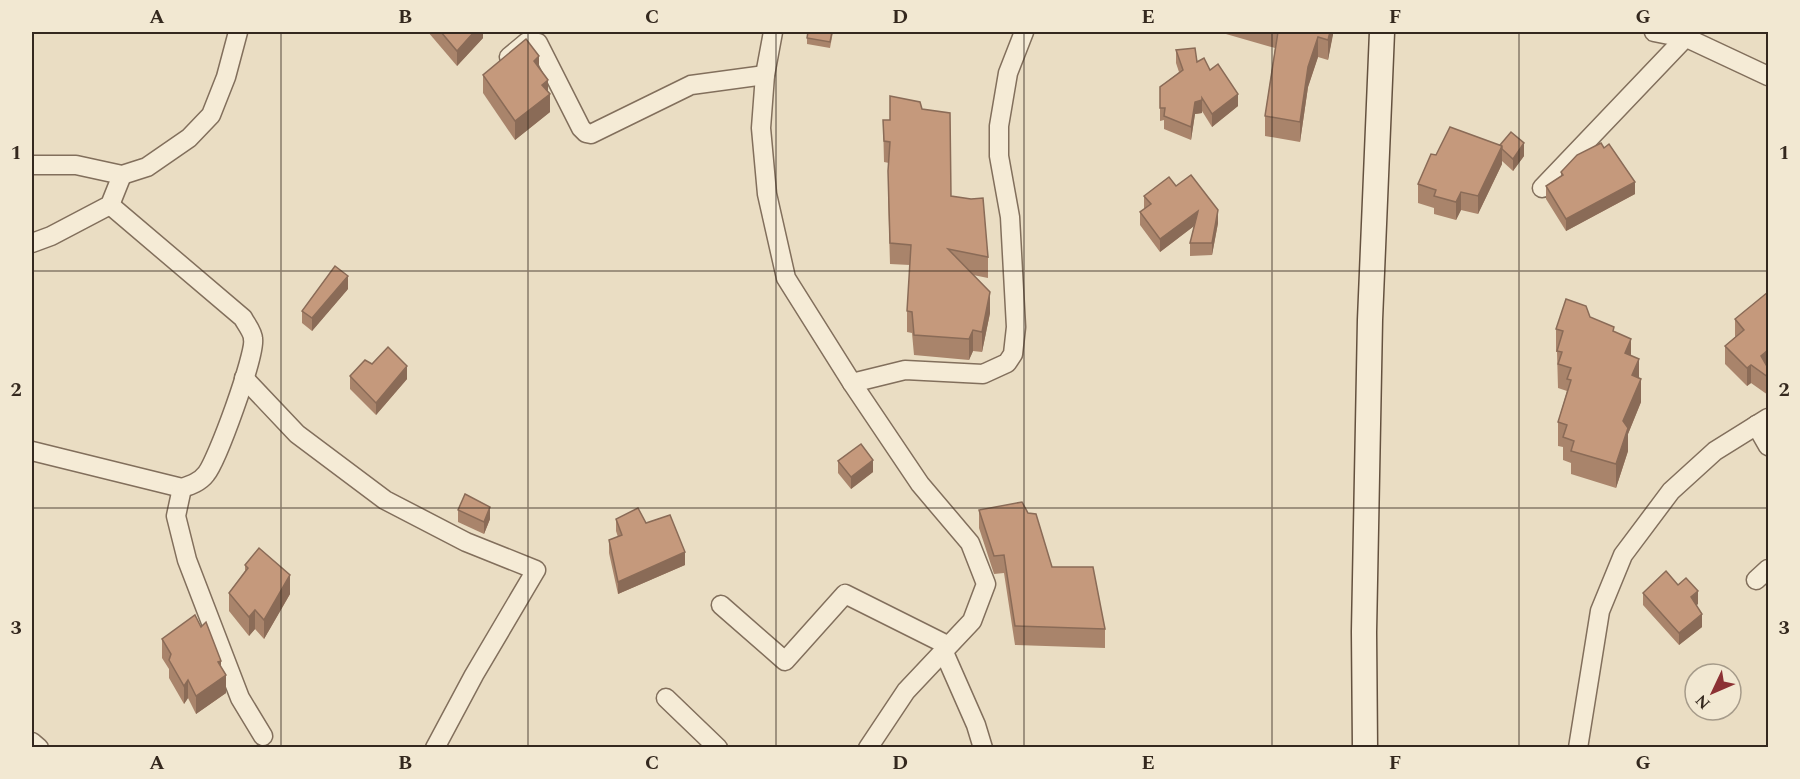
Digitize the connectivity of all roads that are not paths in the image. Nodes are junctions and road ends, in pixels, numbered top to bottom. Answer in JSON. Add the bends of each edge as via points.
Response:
{"nodes":[{"id":1,"x":238,"y":32,"type":"edge"},
{"id":2,"x":773,"y":32,"type":"edge"},
{"id":3,"x":1024,"y":32,"type":"edge"},
{"id":4,"x":1382,"y":32,"type":"edge"},
{"id":5,"x":1654,"y":32,"type":"edge"},
{"id":6,"x":530,"y":36,"type":"edge"},
{"id":7,"x":1685,"y":38,"type":"junction"},
{"id":8,"x":498,"y":67,"type":"edge"},
{"id":9,"x":765,"y":75,"type":"junction"},
{"id":10,"x":1768,"y":76,"type":"edge"},
{"id":11,"x":32,"y":165,"type":"edge"},
{"id":12,"x":122,"y":175,"type":"junction"},
{"id":13,"x":1542,"y":188,"type":"dead end"},
{"id":14,"x":110,"y":205,"type":"junction"},
{"id":15,"x":32,"y":243,"type":"edge"},
{"id":16,"x":244,"y":378,"type":"junction"},
{"id":17,"x":852,"y":383,"type":"junction"},
{"id":18,"x":1762,"y":422,"type":"edge"},
{"id":19,"x":1768,"y":446,"type":"edge"},
{"id":20,"x":32,"y":451,"type":"edge"},
{"id":21,"x":182,"y":488,"type":"junction"},
{"id":22,"x":721,"y":606,"type":"dead end"},
{"id":23,"x":945,"y":648,"type":"junction"},
{"id":24,"x":666,"y":698,"type":"dead end"},
{"id":25,"x":263,"y":736,"type":"dead end"},
{"id":26,"x":32,"y":742,"type":"edge"},
{"id":27,"x":39,"y":747,"type":"edge"},
{"id":28,"x":435,"y":747,"type":"edge"},
{"id":29,"x":718,"y":747,"type":"edge"},
{"id":30,"x":868,"y":747,"type":"edge"},
{"id":31,"x":983,"y":747,"type":"edge"},
{"id":32,"x":1365,"y":747,"type":"edge"},
{"id":33,"x":1578,"y":747,"type":"edge"}],
"edges":[{"from":1,"to":12,"type":"street","via":[[212,115],[189,138],[147,167]]},
{"from":2,"to":9,"type":"street"},
{"from":3,"to":17,"type":"street","via":[[1008,73],[999,126],[999,156],[1010,228],[1016,327],[1013,354],[1007,363],[983,374],[905,370]]},
{"from":4,"to":32,"type":"street","via":[[1370,332]]},
{"from":5,"to":7,"type":"street"},
{"from":6,"to":8,"type":"street"},
{"from":6,"to":9,"type":"street","via":[[538,43],[580,128],[591,134],[691,85]]},
{"from":7,"to":10,"type":"street"},
{"from":7,"to":13,"type":"street"},
{"from":9,"to":17,"type":"street","via":[[761,128],[767,194],[786,278]]},
{"from":11,"to":12,"type":"street","via":[[76,165]]},
{"from":12,"to":14,"type":"street"},
{"from":14,"to":15,"type":"street"},
{"from":14,"to":16,"type":"street","via":[[243,318],[254,339]]},
{"from":16,"to":21,"type":"street","via":[[207,474],[194,485]]},
{"from":16,"to":28,"type":"street","via":[[297,434],[385,500],[466,542],[536,570]]},
{"from":17,"to":23,"type":"street","via":[[920,484],[970,543],[986,584],[972,621]]},
{"from":18,"to":19,"type":"street"},
{"from":18,"to":33,"type":"street","via":[[1715,451],[1671,490],[1623,555],[1600,611]]},
{"from":20,"to":21,"type":"street"},
{"from":21,"to":25,"type":"street","via":[[176,516],[188,560],[240,698]]},
{"from":22,"to":23,"type":"street","via":[[785,661],[845,594]]},
{"from":23,"to":30,"type":"street","via":[[906,691]]},
{"from":23,"to":31,"type":"street"},
{"from":24,"to":29,"type":"street"},
{"from":26,"to":27,"type":"street"}]}
